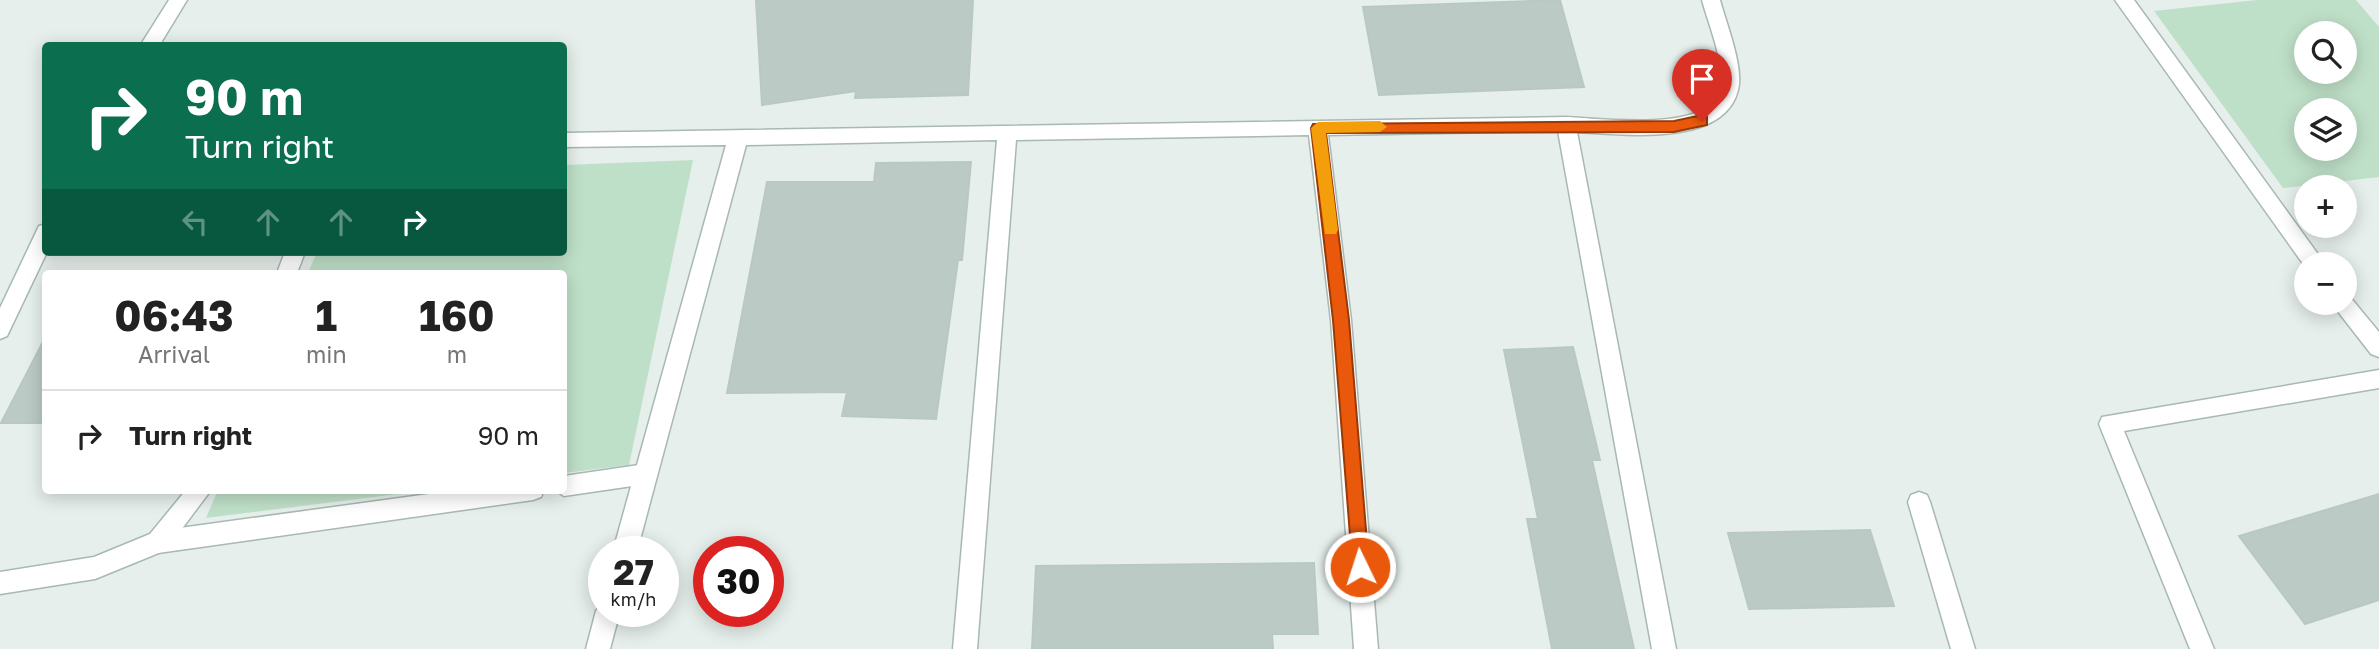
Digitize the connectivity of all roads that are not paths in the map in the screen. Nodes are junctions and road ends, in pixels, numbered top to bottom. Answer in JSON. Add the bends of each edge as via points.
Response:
{"nodes":[{"id":1,"x":177,"y":0,"type":"edge"},
{"id":2,"x":1712,"y":0,"type":"edge"},
{"id":3,"x":2124,"y":0,"type":"edge"},
{"id":4,"x":151,"y":42,"type":"edge"},
{"id":5,"x":1566,"y":124,"type":"junction"},
{"id":6,"x":1318,"y":128,"type":"junction"},
{"id":7,"x":1007,"y":135,"type":"junction"},
{"id":8,"x":738,"y":137,"type":"junction"},
{"id":9,"x":567,"y":140,"type":"edge"},
{"id":10,"x":42,"y":241,"type":"edge"},
{"id":11,"x":2306,"y":252,"type":"edge"},
{"id":12,"x":2353,"y":315,"type":"edge"},
{"id":13,"x":0,"y":330,"type":"edge"},
{"id":14,"x":2379,"y":348,"type":"edge"},
{"id":15,"x":2379,"y":379,"type":"edge"},
{"id":16,"x":646,"y":474,"type":"junction"},
{"id":17,"x":567,"y":486,"type":"edge"},
{"id":18,"x":197,"y":494,"type":"edge"},
{"id":19,"x":504,"y":494,"type":"edge"},
{"id":20,"x":1919,"y":502,"type":"dead end"},
{"id":21,"x":629,"y":536,"type":"edge"},
{"id":22,"x":158,"y":542,"type":"junction"},
{"id":23,"x":0,"y":583,"type":"edge"},
{"id":24,"x":604,"y":627,"type":"edge"},
{"id":25,"x":598,"y":649,"type":"edge"},
{"id":26,"x":965,"y":649,"type":"edge"},
{"id":27,"x":1366,"y":649,"type":"edge"},
{"id":28,"x":1664,"y":649,"type":"edge"},
{"id":29,"x":1963,"y":649,"type":"edge"},
{"id":30,"x":2202,"y":649,"type":"edge"}],
"edges":[{"from":1,"to":4,"type":"street"},
{"from":2,"to":5,"type":"street","via":[[1730,90],[1720,111],[1702,121],[1674,126]]},
{"from":3,"to":11,"type":"street"},
{"from":5,"to":6,"type":"street"},
{"from":5,"to":28,"type":"street"},
{"from":6,"to":7,"type":"street"},
{"from":6,"to":27,"type":"street","via":[[1341,320]]},
{"from":7,"to":8,"type":"street"},
{"from":7,"to":26,"type":"street"},
{"from":8,"to":9,"type":"street"},
{"from":8,"to":16,"type":"street"},
{"from":10,"to":13,"type":"street"},
{"from":12,"to":14,"type":"street"},
{"from":15,"to":30,"type":"street","via":[[2110,424]]},
{"from":16,"to":17,"type":"street"},
{"from":16,"to":21,"type":"street"},
{"from":18,"to":22,"type":"street"},
{"from":19,"to":22,"type":"street"},
{"from":20,"to":29,"type":"street"},
{"from":22,"to":23,"type":"street","via":[[94,568]]},
{"from":24,"to":25,"type":"street"}]}
